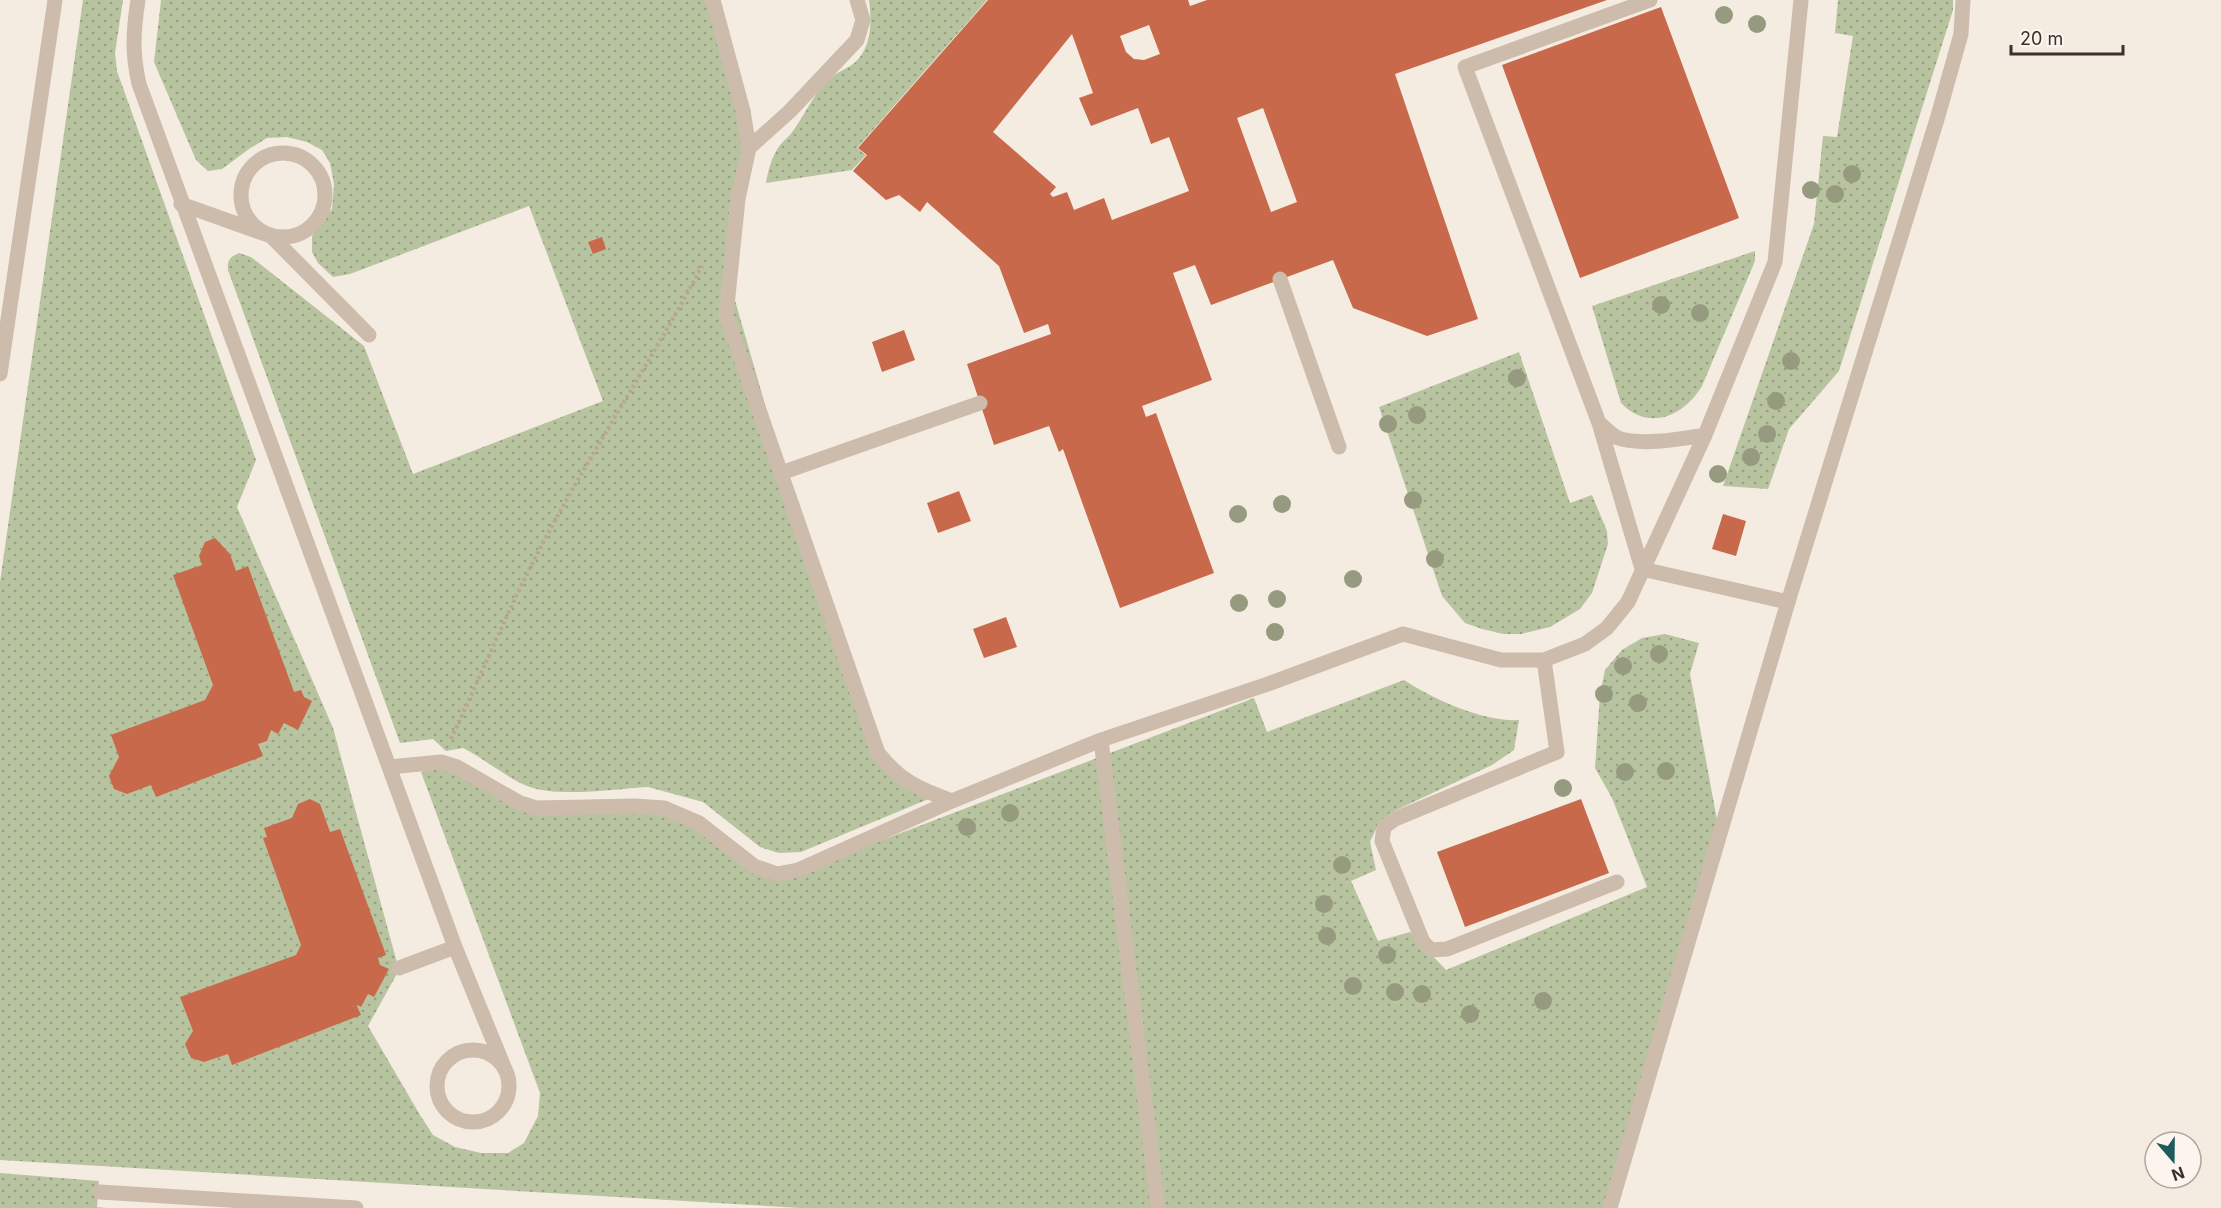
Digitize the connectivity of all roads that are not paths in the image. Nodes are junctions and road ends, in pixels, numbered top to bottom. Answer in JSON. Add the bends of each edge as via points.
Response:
{"nodes":[{"id":1,"x":55,"y":0,"type":"edge"},
{"id":2,"x":138,"y":0,"type":"edge"},
{"id":3,"x":713,"y":0,"type":"edge"},
{"id":4,"x":857,"y":0,"type":"edge"},
{"id":5,"x":1647,"y":0,"type":"edge"},
{"id":6,"x":1801,"y":0,"type":"edge"},
{"id":7,"x":1964,"y":0,"type":"edge"},
{"id":8,"x":749,"y":148,"type":"junction"},
{"id":9,"x":182,"y":204,"type":"junction"},
{"id":10,"x":271,"y":236,"type":"junction"},
{"id":11,"x":1280,"y":279,"type":"dead end"},
{"id":12,"x":369,"y":335,"type":"dead end"},
{"id":13,"x":0,"y":374,"type":"edge"},
{"id":14,"x":980,"y":403,"type":"dead end"},
{"id":15,"x":1599,"y":423,"type":"junction"},
{"id":16,"x":1705,"y":435,"type":"junction"},
{"id":17,"x":1339,"y":447,"type":"dead end"},
{"id":18,"x":781,"y":473,"type":"junction"},
{"id":19,"x":1642,"y":569,"type":"junction"},
{"id":20,"x":1788,"y":602,"type":"junction"},
{"id":21,"x":1544,"y":660,"type":"junction"},
{"id":22,"x":1101,"y":740,"type":"junction"},
{"id":23,"x":389,"y":767,"type":"junction"},
{"id":24,"x":952,"y":801,"type":"junction"},
{"id":25,"x":1617,"y":882,"type":"dead end"},
{"id":26,"x":455,"y":947,"type":"junction"},
{"id":27,"x":399,"y":968,"type":"dead end"},
{"id":28,"x":504,"y":1067,"type":"junction"},
{"id":29,"x":100,"y":1192,"type":"dead end"},
{"id":30,"x":307,"y":1207,"type":"edge"},
{"id":31,"x":356,"y":1208,"type":"edge"},
{"id":32,"x":1158,"y":1208,"type":"edge"},
{"id":33,"x":1610,"y":1208,"type":"edge"}],
"edges":[{"from":1,"to":13,"type":"street"},
{"from":2,"to":9,"type":"street","via":[[133,58]]},
{"from":3,"to":8,"type":"street"},
{"from":4,"to":8,"type":"street","via":[[863,20],[857,40]]},
{"from":5,"to":15,"type":"street","via":[[1465,67]]},
{"from":6,"to":16,"type":"street","via":[[1775,262]]},
{"from":7,"to":20,"type":"street","via":[[1961,34],[1938,116]]},
{"from":8,"to":18,"type":"street","via":[[738,199],[726,315]]},
{"from":9,"to":10,"type":"street"},
{"from":9,"to":23,"type":"street"},
{"from":10,"to":10,"type":"street","via":[[290,237],[304,232],[322,210],[323,181],[316,168],[293,154],[266,156],[255,163],[241,186],[244,213],[252,224]]},
{"from":10,"to":12,"type":"street"},
{"from":11,"to":17,"type":"street"},
{"from":14,"to":18,"type":"street"},
{"from":15,"to":16,"type":"street","via":[[1617,437],[1640,440]]},
{"from":15,"to":19,"type":"street"},
{"from":16,"to":19,"type":"street"},
{"from":18,"to":24,"type":"street","via":[[878,753],[903,779]]},
{"from":19,"to":20,"type":"street"},
{"from":19,"to":21,"type":"street","via":[[1628,602],[1608,628],[1585,644]]},
{"from":20,"to":33,"type":"street"},
{"from":21,"to":22,"type":"street","via":[[1502,660],[1402,633],[1265,685]]},
{"from":21,"to":25,"type":"street","via":[[1557,752],[1395,819],[1384,827],[1382,841],[1423,942],[1431,950],[1447,950]]},
{"from":22,"to":24,"type":"street"},
{"from":22,"to":32,"type":"street"},
{"from":23,"to":24,"type":"street","via":[[441,762],[536,808],[664,808],[699,823],[754,866],[777,874],[798,870]]},
{"from":23,"to":26,"type":"street"},
{"from":26,"to":27,"type":"street"},
{"from":26,"to":28,"type":"street"},
{"from":28,"to":28,"type":"street","via":[[508,1092],[504,1103],[487,1119],[464,1120],[453,1115],[438,1097],[438,1079],[453,1055],[476,1050],[498,1059]]},
{"from":29,"to":30,"type":"street"},
{"from":30,"to":31,"type":"street"}]}
